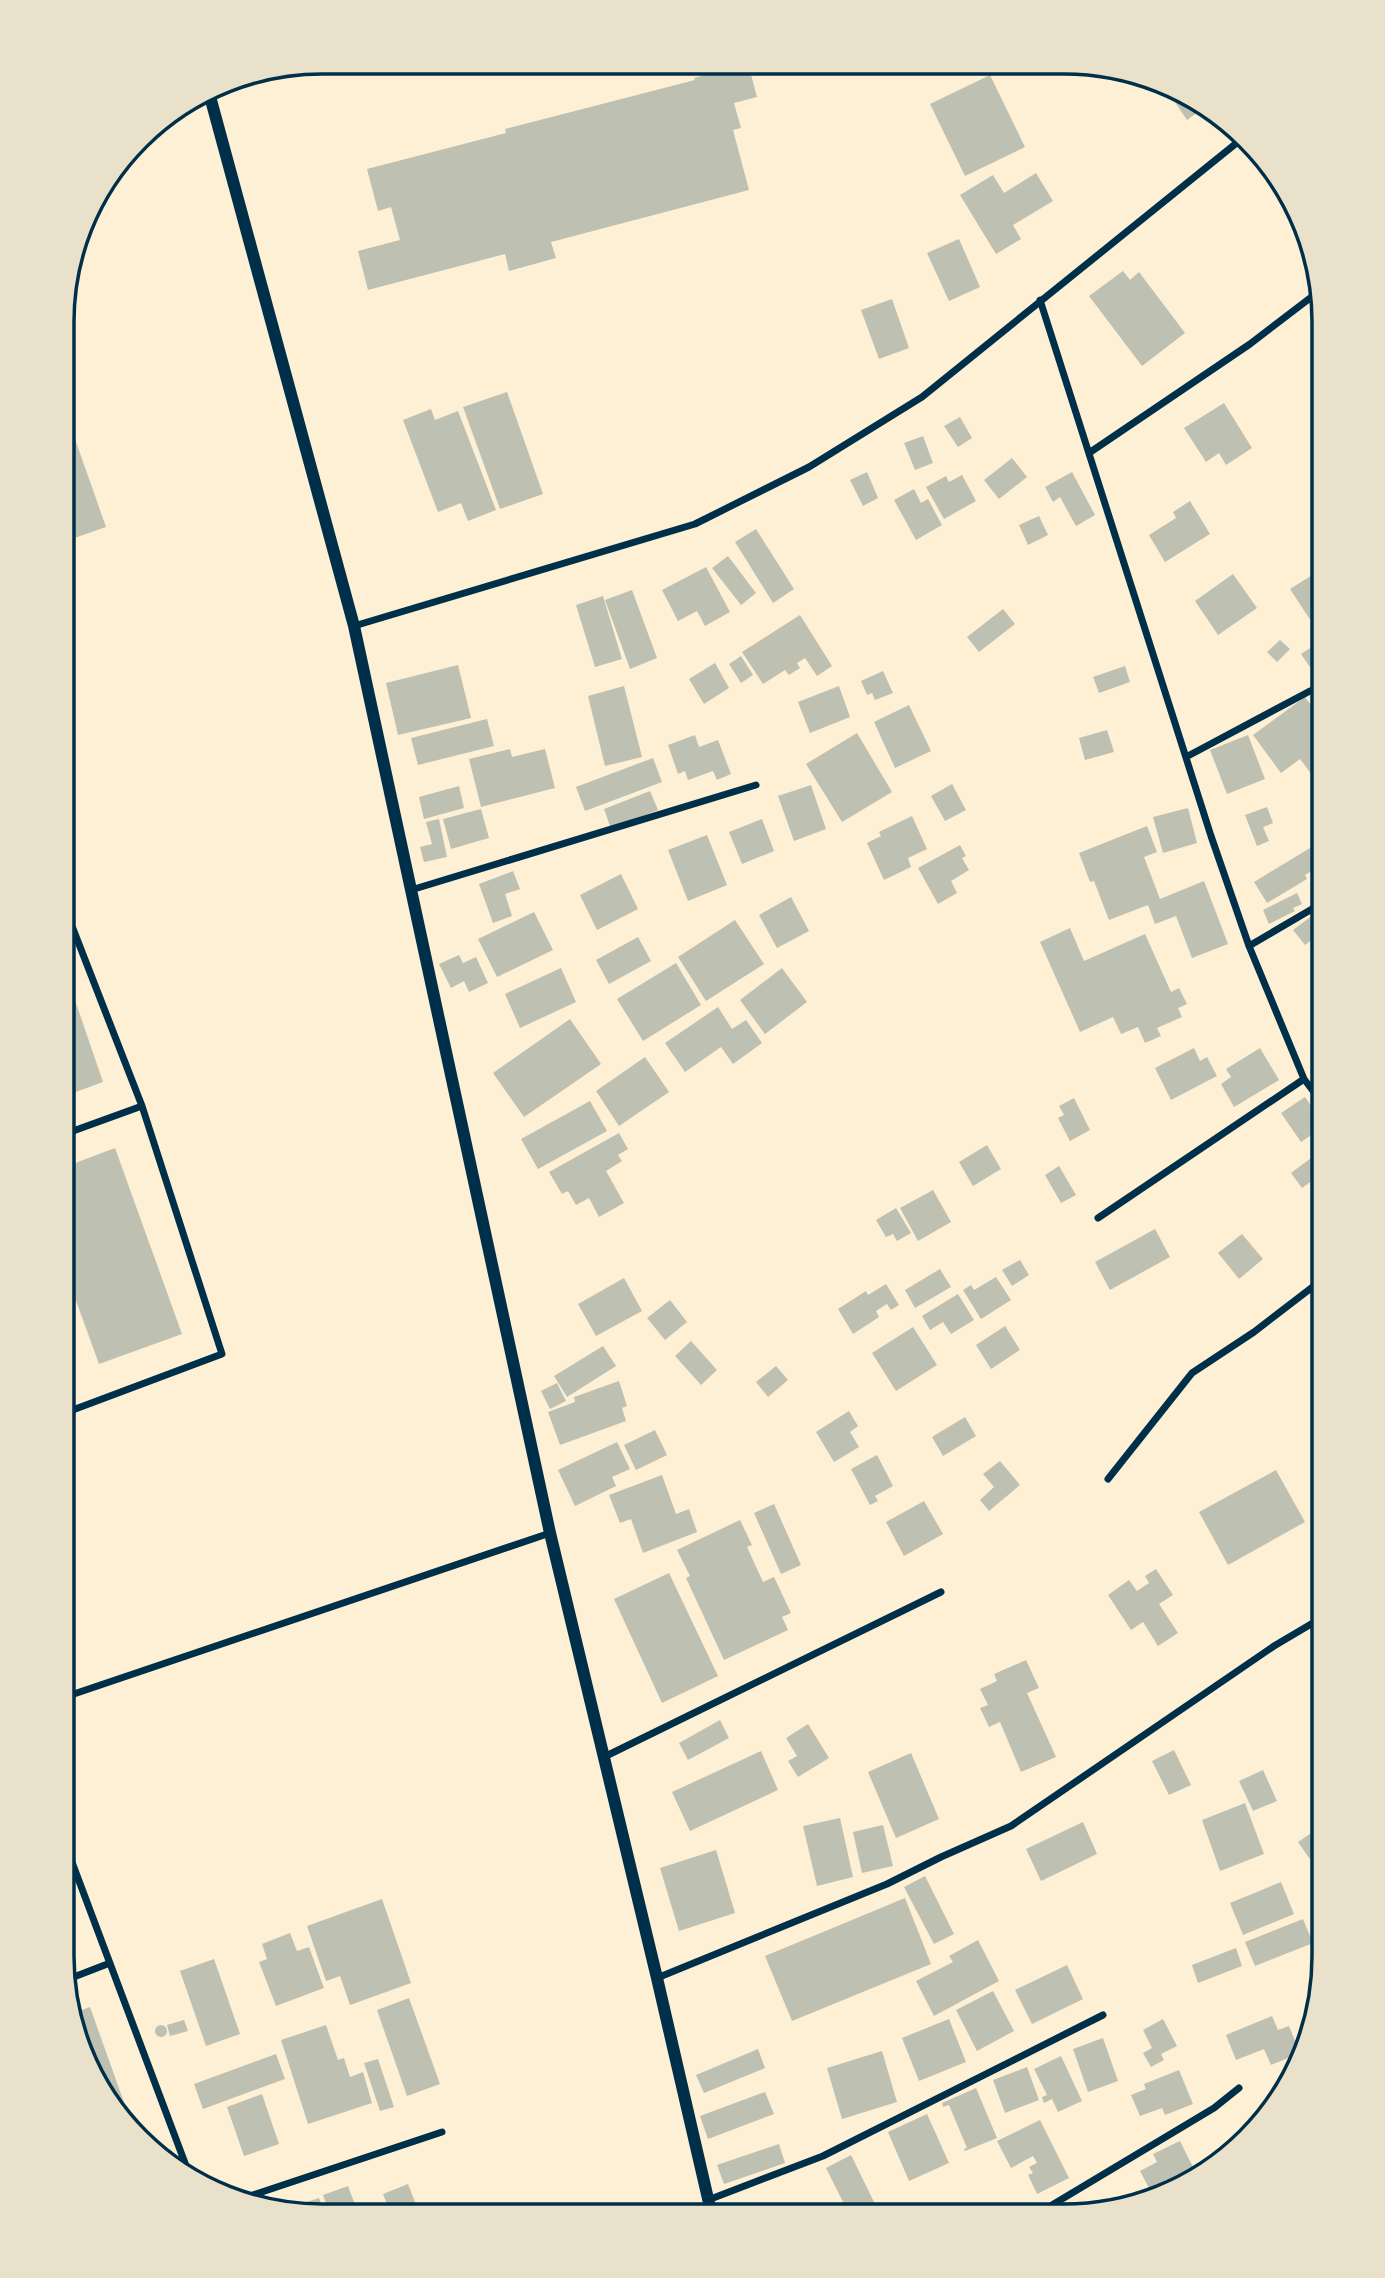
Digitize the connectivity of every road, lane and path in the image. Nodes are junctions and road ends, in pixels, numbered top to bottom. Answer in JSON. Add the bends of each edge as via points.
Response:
{"nodes":[{"id":1,"x":211,"y":100,"type":"edge"},
{"id":2,"x":1236,"y":143,"type":"edge"},
{"id":3,"x":1310,"y":298,"type":"edge"},
{"id":4,"x":1041,"y":300,"type":"junction"},
{"id":5,"x":1089,"y":453,"type":"junction"},
{"id":6,"x":354,"y":626,"type":"junction"},
{"id":7,"x":1312,"y":690,"type":"edge"},
{"id":8,"x":1186,"y":757,"type":"junction"},
{"id":9,"x":756,"y":785,"type":"dead end"},
{"id":10,"x":411,"y":890,"type":"junction"},
{"id":11,"x":1312,"y":909,"type":"edge"},
{"id":12,"x":74,"y":931,"type":"edge"},
{"id":13,"x":1249,"y":946,"type":"junction"},
{"id":14,"x":1304,"y":1079,"type":"junction"},
{"id":15,"x":1312,"y":1088,"type":"edge"},
{"id":16,"x":142,"y":1106,"type":"junction"},
{"id":17,"x":74,"y":1131,"type":"edge"},
{"id":18,"x":1098,"y":1218,"type":"dead end"},
{"id":19,"x":1311,"y":1288,"type":"edge"},
{"id":20,"x":74,"y":1410,"type":"edge"},
{"id":21,"x":1108,"y":1479,"type":"dead end"},
{"id":22,"x":550,"y":1534,"type":"junction"},
{"id":23,"x":941,"y":1592,"type":"dead end"},
{"id":24,"x":1311,"y":1624,"type":"edge"},
{"id":25,"x":74,"y":1694,"type":"edge"},
{"id":26,"x":604,"y":1757,"type":"junction"},
{"id":27,"x":74,"y":1868,"type":"edge"},
{"id":28,"x":110,"y":1964,"type":"junction"},
{"id":29,"x":74,"y":1977,"type":"edge"},
{"id":30,"x":657,"y":1978,"type":"junction"},
{"id":31,"x":1103,"y":2015,"type":"dead end"},
{"id":32,"x":1240,"y":2088,"type":"dead end"},
{"id":33,"x":442,"y":2132,"type":"dead end"},
{"id":34,"x":185,"y":2164,"type":"edge"},
{"id":35,"x":254,"y":2195,"type":"edge"},
{"id":36,"x":708,"y":2200,"type":"junction"},
{"id":37,"x":709,"y":2204,"type":"edge"},
{"id":38,"x":1054,"y":2204,"type":"edge"}],
"edges":[{"from":1,"to":6,"type":"street"},
{"from":2,"to":4,"type":"street"},
{"from":3,"to":5,"type":"street"},
{"from":4,"to":5,"type":"street"},
{"from":4,"to":6,"type":"street","via":[[922,397],[809,467],[695,524]]},
{"from":5,"to":8,"type":"street"},
{"from":6,"to":10,"type":"street"},
{"from":7,"to":8,"type":"street"},
{"from":8,"to":13,"type":"street"},
{"from":9,"to":10,"type":"street"},
{"from":10,"to":22,"type":"street"},
{"from":11,"to":13,"type":"street"},
{"from":12,"to":16,"type":"street"},
{"from":13,"to":14,"type":"street"},
{"from":14,"to":15,"type":"street"},
{"from":14,"to":18,"type":"street"},
{"from":16,"to":17,"type":"street"},
{"from":16,"to":20,"type":"street","via":[[222,1354]]},
{"from":19,"to":21,"type":"street","via":[[1192,1373]]},
{"from":22,"to":25,"type":"street"},
{"from":22,"to":26,"type":"street"},
{"from":23,"to":26,"type":"street"},
{"from":24,"to":30,"type":"street","via":[[1011,1826],[887,1884]]},
{"from":26,"to":30,"type":"street"},
{"from":27,"to":28,"type":"street"},
{"from":28,"to":29,"type":"street"},
{"from":28,"to":34,"type":"street"},
{"from":30,"to":36,"type":"street"},
{"from":31,"to":36,"type":"street","via":[[823,2155]]},
{"from":32,"to":38,"type":"street"},
{"from":33,"to":35,"type":"street"},
{"from":36,"to":37,"type":"street"}]}
